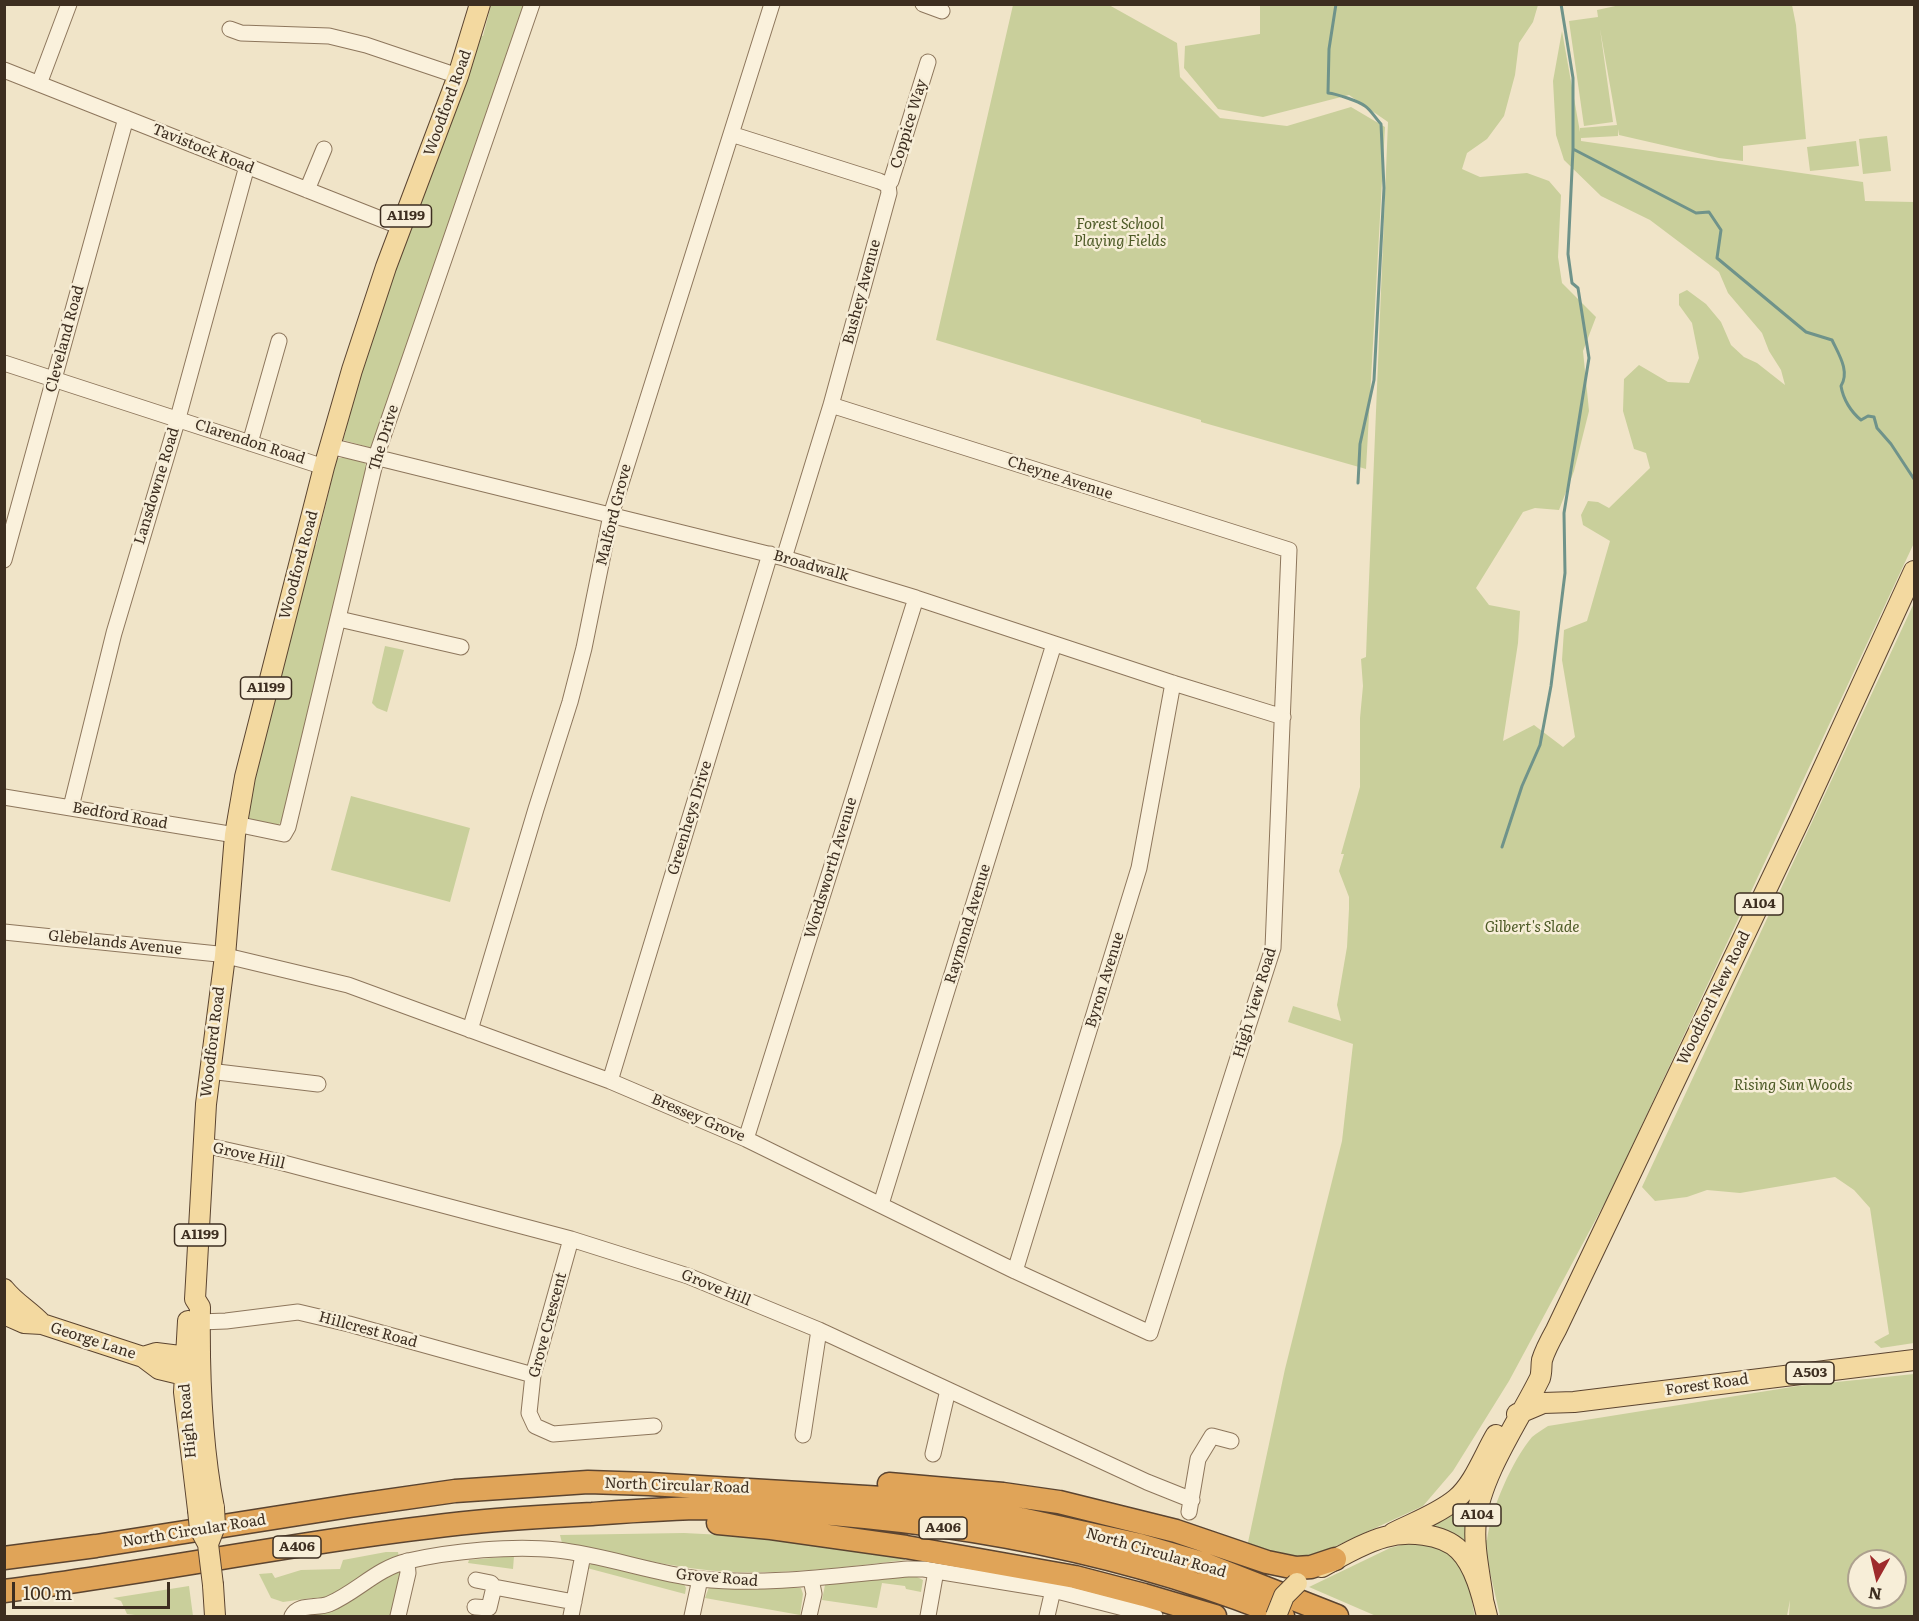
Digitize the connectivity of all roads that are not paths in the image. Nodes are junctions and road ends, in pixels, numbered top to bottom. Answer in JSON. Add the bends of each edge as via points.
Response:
{"nodes":[{"id":1,"x":69,"y":4,"type":"edge"},
{"id":2,"x":480,"y":4,"type":"edge"},
{"id":3,"x":532,"y":4,"type":"edge"},
{"id":4,"x":772,"y":4,"type":"edge"},
{"id":5,"x":923,"y":4,"type":"edge"},
{"id":6,"x":942,"y":10,"type":"dead end"},
{"id":7,"x":230,"y":29,"type":"dead end"},
{"id":8,"x":928,"y":62,"type":"dead end"},
{"id":9,"x":4,"y":70,"type":"edge"},
{"id":10,"x":458,"y":76,"type":"junction"},
{"id":11,"x":39,"y":84,"type":"junction"},
{"id":12,"x":126,"y":118,"type":"junction"},
{"id":13,"x":731,"y":134,"type":"junction"},
{"id":14,"x":324,"y":149,"type":"dead end"},
{"id":15,"x":247,"y":166,"type":"junction"},
{"id":16,"x":888,"y":185,"type":"junction"},
{"id":17,"x":307,"y":190,"type":"junction"},
{"id":18,"x":401,"y":227,"type":"junction"},
{"id":19,"x":279,"y":341,"type":"dead end"},
{"id":20,"x":4,"y":363,"type":"edge"},
{"id":21,"x":54,"y":379,"type":"junction"},
{"id":22,"x":831,"y":405,"type":"junction"},
{"id":23,"x":178,"y":418,"type":"junction"},
{"id":24,"x":249,"y":443,"type":"junction"},
{"id":25,"x":330,"y":446,"type":"junction"},
{"id":26,"x":376,"y":457,"type":"junction"},
{"id":27,"x":324,"y":467,"type":"junction"},
{"id":28,"x":611,"y":515,"type":"junction"},
{"id":29,"x":1288,"y":550,"type":"joint"},
{"id":30,"x":777,"y":556,"type":"junction"},
{"id":31,"x":4,"y":560,"type":"edge"},
{"id":32,"x":1914,"y":571,"type":"edge"},
{"id":33,"x":916,"y":598,"type":"junction"},
{"id":34,"x":339,"y":619,"type":"junction"},
{"id":35,"x":1054,"y":644,"type":"junction"},
{"id":36,"x":461,"y":647,"type":"dead end"},
{"id":37,"x":1173,"y":683,"type":"junction"},
{"id":38,"x":1283,"y":717,"type":"junction"},
{"id":39,"x":4,"y":797,"type":"edge"},
{"id":40,"x":71,"y":807,"type":"junction"},
{"id":41,"x":236,"y":829,"type":"junction"},
{"id":42,"x":4,"y":932,"type":"edge"},
{"id":43,"x":225,"y":956,"type":"junction"},
{"id":44,"x":470,"y":1030,"type":"junction"},
{"id":45,"x":209,"y":1071,"type":"junction"},
{"id":46,"x":610,"y":1081,"type":"junction"},
{"id":47,"x":318,"y":1084,"type":"dead end"},
{"id":48,"x":746,"y":1139,"type":"junction"},
{"id":49,"x":204,"y":1145,"type":"junction"},
{"id":50,"x":881,"y":1204,"type":"junction"},
{"id":51,"x":572,"y":1239,"type":"junction"},
{"id":52,"x":1015,"y":1271,"type":"junction"},
{"id":53,"x":5,"y":1291,"type":"edge"},
{"id":54,"x":195,"y":1299,"type":"junction"},
{"id":55,"x":4,"y":1314,"type":"edge"},
{"id":56,"x":200,"y":1322,"type":"junction"},
{"id":57,"x":42,"y":1324,"type":"junction"},
{"id":58,"x":819,"y":1330,"type":"junction"},
{"id":59,"x":1150,"y":1334,"type":"joint"},
{"id":60,"x":1914,"y":1360,"type":"edge"},
{"id":61,"x":192,"y":1366,"type":"junction"},
{"id":62,"x":1542,"y":1367,"type":"junction"},
{"id":63,"x":533,"y":1375,"type":"junction"},
{"id":64,"x":948,"y":1390,"type":"junction"},
{"id":65,"x":1566,"y":1402,"type":"junction"},
{"id":66,"x":1511,"y":1423,"type":"junction"},
{"id":67,"x":654,"y":1426,"type":"dead end"},
{"id":68,"x":803,"y":1436,"type":"dead end"},
{"id":69,"x":1231,"y":1441,"type":"dead end"},
{"id":70,"x":933,"y":1454,"type":"dead end"},
{"id":71,"x":588,"y":1482,"type":"junction"},
{"id":72,"x":591,"y":1514,"type":"junction"},
{"id":73,"x":1385,"y":1537,"type":"junction"},
{"id":74,"x":583,"y":1555,"type":"junction"},
{"id":75,"x":4,"y":1558,"type":"edge"},
{"id":76,"x":1335,"y":1559,"type":"junction"},
{"id":77,"x":407,"y":1562,"type":"junction"},
{"id":78,"x":936,"y":1571,"type":"junction"},
{"id":79,"x":700,"y":1579,"type":"junction"},
{"id":80,"x":476,"y":1580,"type":"dead end"},
{"id":81,"x":812,"y":1580,"type":"junction"},
{"id":82,"x":494,"y":1587,"type":"junction"},
{"id":83,"x":1053,"y":1590,"type":"junction"},
{"id":84,"x":4,"y":1591,"type":"edge"},
{"id":85,"x":475,"y":1607,"type":"dead end"},
{"id":86,"x":1485,"y":1608,"type":"edge"},
{"id":87,"x":572,"y":1609,"type":"edge"},
{"id":88,"x":215,"y":1617,"type":"edge"},
{"id":89,"x":292,"y":1617,"type":"edge"},
{"id":90,"x":398,"y":1617,"type":"edge"},
{"id":91,"x":692,"y":1617,"type":"edge"},
{"id":92,"x":809,"y":1617,"type":"edge"},
{"id":93,"x":928,"y":1617,"type":"edge"},
{"id":94,"x":1047,"y":1617,"type":"edge"},
{"id":95,"x":1155,"y":1617,"type":"edge"},
{"id":96,"x":1215,"y":1617,"type":"edge"},
{"id":97,"x":1276,"y":1617,"type":"edge"},
{"id":98,"x":1283,"y":1617,"type":"edge"},
{"id":99,"x":1337,"y":1617,"type":"edge"}],
"edges":[{"from":1,"to":11,"type":"street"},
{"from":2,"to":10,"type":"main road","name":"Woodford Road","number":"A1199"},
{"from":3,"to":26,"type":"street","name":"The Drive"},
{"from":4,"to":13,"type":"street","name":"Malford Grove"},
{"from":5,"to":6,"type":"street"},
{"from":7,"to":10,"type":"street","via":[[241,33],[329,36]]},
{"from":8,"to":16,"type":"street","name":"Coppice Way"},
{"from":9,"to":11,"type":"street","name":"Tavistock Road"},
{"from":10,"to":18,"type":"main road","name":"Woodford Road","number":"A1199"},
{"from":11,"to":12,"type":"street","name":"Tavistock Road"},
{"from":12,"to":15,"type":"street","name":"Tavistock Road"},
{"from":12,"to":21,"type":"street","name":"Cleveland Road"},
{"from":13,"to":16,"type":"street"},
{"from":13,"to":28,"type":"street","name":"Malford Grove"},
{"from":14,"to":17,"type":"street"},
{"from":15,"to":17,"type":"street","name":"Tavistock Road"},
{"from":15,"to":23,"type":"street","name":"Lansdowne Road"},
{"from":16,"to":22,"type":"street","name":"Bushey Avenue"},
{"from":17,"to":18,"type":"street","name":"Tavistock Road"},
{"from":18,"to":25,"type":"main road","name":"Woodford Road","number":"A1199"},
{"from":19,"to":24,"type":"street"},
{"from":20,"to":21,"type":"street","name":"Clarendon Road"},
{"from":21,"to":23,"type":"street","name":"Clarendon Road"},
{"from":21,"to":31,"type":"street","name":"Cleveland Road"},
{"from":22,"to":29,"type":"street","name":"Cheyne Avenue"},
{"from":22,"to":30,"type":"street","name":"Bushey Avenue"},
{"from":23,"to":24,"type":"street","name":"Clarendon Road"},
{"from":23,"to":40,"type":"street","name":"Lansdowne Road","via":[[114,633]]},
{"from":24,"to":27,"type":"street","name":"Clarendon Road"},
{"from":25,"to":26,"type":"street","name":"Broadwalk"},
{"from":25,"to":27,"type":"main road","name":"Woodford Road","number":"A1199"},
{"from":26,"to":28,"type":"street","name":"Broadwalk"},
{"from":26,"to":34,"type":"street","name":"The Drive"},
{"from":27,"to":41,"type":"main road","name":"Woodford Road","number":"A1199","via":[[256,727]]},
{"from":28,"to":30,"type":"street","name":"Broadwalk"},
{"from":28,"to":44,"type":"street","name":"Malford Grove","via":[[570,702]]},
{"from":29,"to":38,"type":"street","name":"High View Road"},
{"from":30,"to":33,"type":"street","name":"Broadwalk"},
{"from":30,"to":46,"type":"street","name":"Greenheys Drive"},
{"from":32,"to":62,"type":"main road","name":"Woodford New Road","number":"A104","via":[[1615,1203]]},
{"from":33,"to":35,"type":"street","name":"Broadwalk"},
{"from":33,"to":48,"type":"street","name":"Wordsworth Avenue"},
{"from":34,"to":36,"type":"street"},
{"from":34,"to":41,"type":"street","name":"The Drive","via":[[286,831],[279,834]]},
{"from":35,"to":37,"type":"street","name":"Broadwalk"},
{"from":35,"to":50,"type":"street","name":"Raymond Avenue"},
{"from":37,"to":38,"type":"street","name":"Broadwalk"},
{"from":37,"to":52,"type":"street","name":"Byron Avenue","via":[[1139,868]]},
{"from":38,"to":59,"type":"street","name":"High View Road","via":[[1273,948]]},
{"from":39,"to":40,"type":"street","name":"Bedford Road"},
{"from":40,"to":41,"type":"street","name":"Bedford Road"},
{"from":41,"to":43,"type":"main road","name":"Woodford Road","number":"A1199"},
{"from":42,"to":43,"type":"street","name":"Glebelands Avenue"},
{"from":43,"to":44,"type":"street","name":"Bressey Grove","via":[[348,985]]},
{"from":43,"to":45,"type":"main road","name":"Woodford Road","number":"A1199"},
{"from":44,"to":46,"type":"street","name":"Bressey Grove"},
{"from":45,"to":47,"type":"street"},
{"from":45,"to":49,"type":"main road","name":"Woodford Road","number":"A1199"},
{"from":46,"to":48,"type":"street","name":"Bressey Grove"},
{"from":48,"to":50,"type":"street","name":"Bressey Grove"},
{"from":49,"to":51,"type":"street","name":"Grove Hill"},
{"from":49,"to":54,"type":"main road","name":"High Road","number":"A1199"},
{"from":50,"to":52,"type":"street","name":"Bressey Grove"},
{"from":51,"to":58,"type":"street","name":"Grove Hill","via":[[688,1276]]},
{"from":51,"to":63,"type":"street","name":"Grove Crescent"},
{"from":52,"to":59,"type":"street","name":"Bressey Grove"},
{"from":53,"to":57,"type":"main road","name":"George Lane"},
{"from":54,"to":56,"type":"main road","name":"High Road","number":"A1199","via":[[200,1307]]},
{"from":54,"to":61,"type":"main road","name":"High Road","number":"A1199","via":[[190,1306]]},
{"from":55,"to":57,"type":"main road","name":"George Lane","via":[[24,1323]]},
{"from":56,"to":61,"type":"main road","name":"High Road","number":"A1199"},
{"from":56,"to":63,"type":"street","name":"Hillcrest Road","via":[[298,1312]]},
{"from":57,"to":61,"type":"main road","name":"George Lane","via":[[143,1357],[156,1353]]},
{"from":58,"to":64,"type":"street","name":"Grove Hill"},
{"from":58,"to":68,"type":"street"},
{"from":60,"to":65,"type":"main road","name":"Forest Road","number":"A503"},
{"from":61,"to":88,"type":"main road","name":"High Road","number":"A1199","bridge":true,"via":[[185,1400],[206,1509],[200,1529],[208,1544]]},
{"from":62,"to":65,"type":"main road","via":[[1553,1398]]},
{"from":62,"to":66,"type":"main road","name":"Woodford New Road","number":"A104","via":[[1530,1371]]},
{"from":63,"to":67,"type":"street","name":"Grove Crescent","via":[[529,1413],[535,1426],[553,1434]]},
{"from":64,"to":69,"type":"street","name":"Grove Hill","via":[[1147,1482],[1190,1506],[1198,1459],[1212,1436]]},
{"from":64,"to":70,"type":"street"},
{"from":65,"to":66,"type":"main road","number":"A503","via":[[1522,1423]]},
{"from":65,"to":66,"type":"main road","name":"Forest Road","number":"A503","via":[[1543,1403]]},
{"from":66,"to":73,"type":"main road","name":"Woodford New Road","number":"A104","via":[[1456,1499]]},
{"from":66,"to":86,"type":"main road","name":"Woodford New Road","number":"A104","via":[[1475,1522]]},
{"from":71,"to":75,"type":"highway","name":"North Circular Road","number":"A406","via":[[408,1497]]},
{"from":71,"to":76,"type":"highway","number":"A406","via":[[774,1476],[1003,1494],[1104,1512],[1296,1568]]},
{"from":71,"to":99,"type":"highway","name":"North Circular Road","number":"A406","via":[[824,1493],[970,1510],[1151,1548],[1202,1563]]},
{"from":72,"to":84,"type":"highway","name":"North Circular Road","number":"A406","via":[[414,1529]]},
{"from":72,"to":96,"type":"highway","number":"A406","via":[[771,1528],[906,1547],[1075,1577]]},
{"from":72,"to":98,"type":"highway","name":"North Circular Road","number":"A406","via":[[673,1509],[772,1511],[957,1530],[1135,1566]]},
{"from":73,"to":76,"type":"main road","name":"Woodford New Road"},
{"from":73,"to":86,"type":"main road","via":[[1436,1536],[1457,1548],[1466,1558]]},
{"from":74,"to":77,"type":"street","name":"Grove Road","via":[[516,1549]]},
{"from":74,"to":79,"type":"street","name":"Grove Road"},
{"from":74,"to":87,"type":"street"},
{"from":76,"to":97,"type":"main road","name":"Woodford New Road","bridge":true,"via":[[1284,1596]]},
{"from":77,"to":89,"type":"street","name":"Grove Road","via":[[372,1576],[326,1605],[302,1608]]},
{"from":77,"to":90,"type":"street"},
{"from":78,"to":81,"type":"street","name":"Grove Road","via":[[908,1569]]},
{"from":78,"to":83,"type":"street","name":"Grove Road"},
{"from":78,"to":93,"type":"street"},
{"from":79,"to":81,"type":"street","name":"Grove Road"},
{"from":79,"to":91,"type":"street"},
{"from":80,"to":82,"type":"street"},
{"from":81,"to":92,"type":"street","via":[[814,1594]]},
{"from":82,"to":85,"type":"street","via":[[489,1608]]},
{"from":82,"to":87,"type":"street"},
{"from":83,"to":94,"type":"street"},
{"from":83,"to":95,"type":"street","name":"Grove Road"}]}
